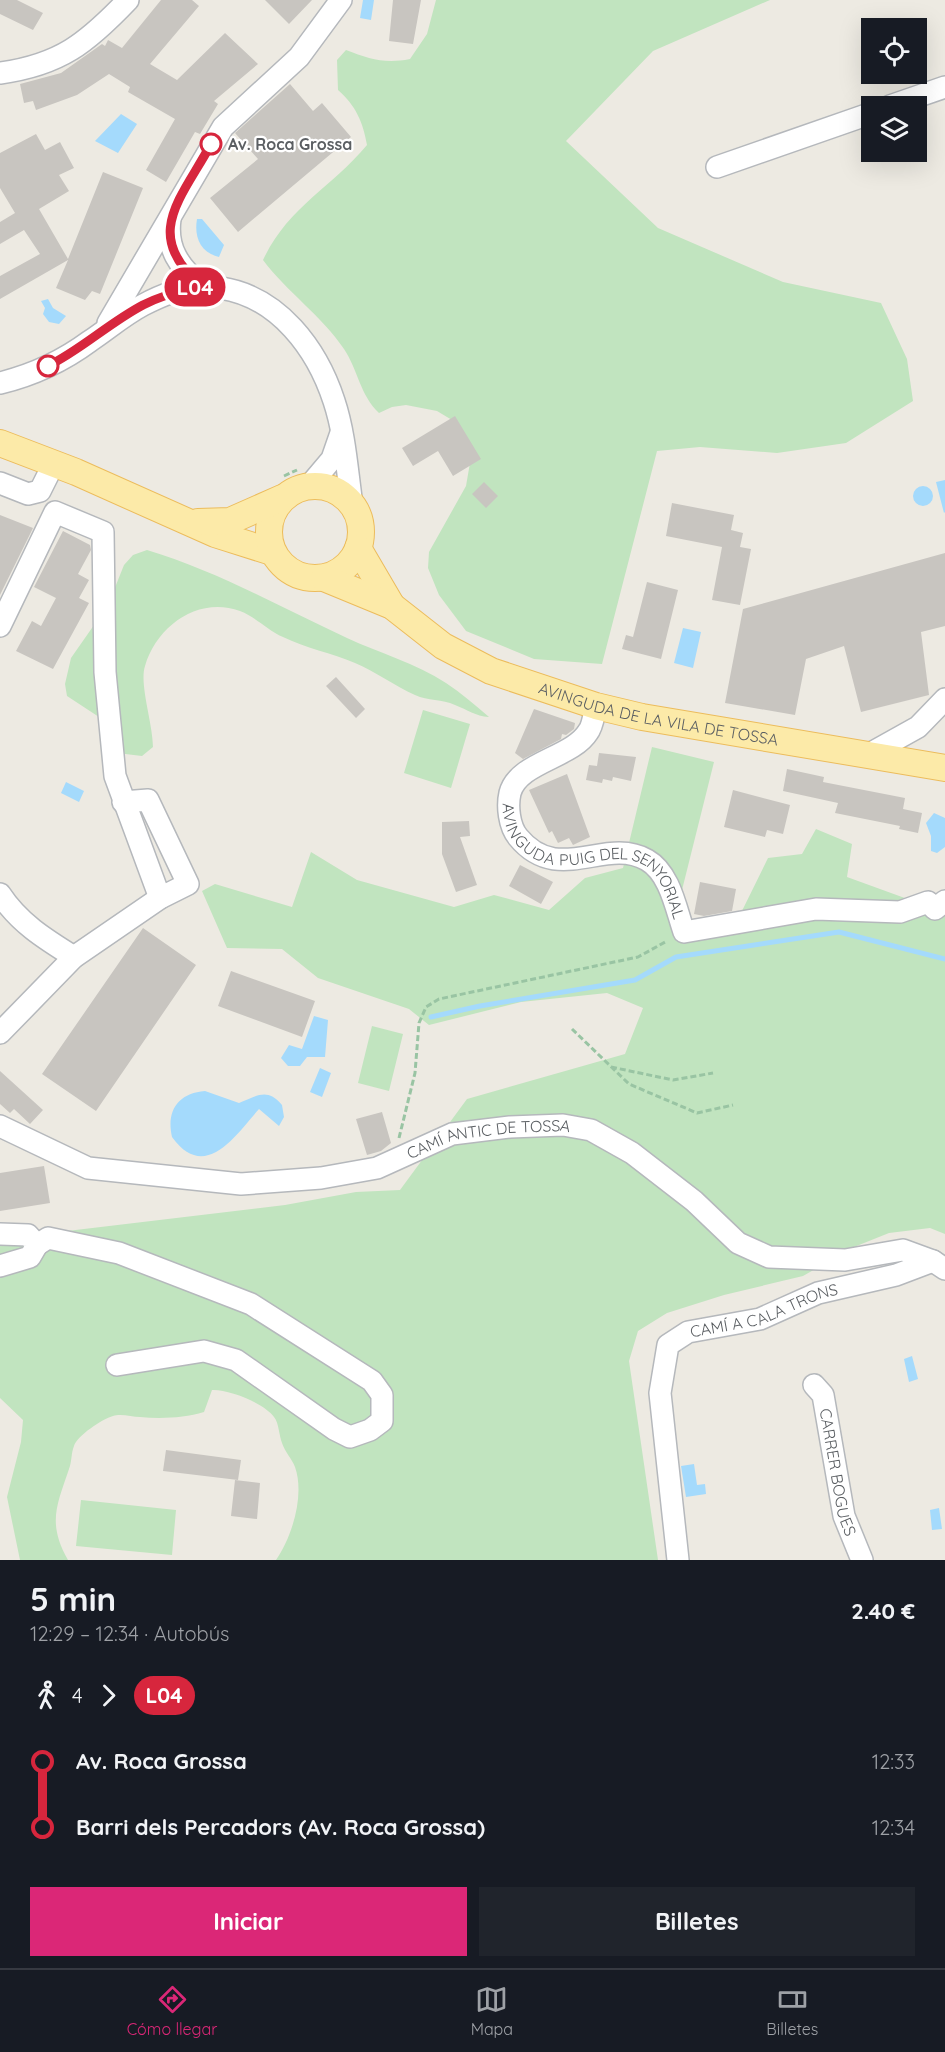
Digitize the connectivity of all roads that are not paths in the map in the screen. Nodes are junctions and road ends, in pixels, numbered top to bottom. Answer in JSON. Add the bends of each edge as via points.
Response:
{"nodes":[{"id":1,"x":128,"y":0,"type":"edge"},
{"id":2,"x":341,"y":0,"type":"edge"},
{"id":3,"x":0,"y":73,"type":"edge"},
{"id":4,"x":945,"y":87,"type":"edge"},
{"id":5,"x":919,"y":96,"type":"edge"},
{"id":6,"x":861,"y":117,"type":"edge"},
{"id":7,"x":717,"y":167,"type":"dead end"},
{"id":8,"x":171,"y":217,"type":"junction"},
{"id":9,"x":194,"y":287,"type":"junction"},
{"id":10,"x":102,"y":333,"type":"junction"},
{"id":11,"x":0,"y":383,"type":"edge"},
{"id":12,"x":342,"y":430,"type":"junction"},
{"id":13,"x":0,"y":443,"type":"edge"},
{"id":14,"x":54,"y":463,"type":"junction"},
{"id":15,"x":305,"y":477,"type":"junction"},
{"id":16,"x":0,"y":483,"type":"edge"},
{"id":17,"x":281,"y":488,"type":"junction"},
{"id":18,"x":352,"y":504,"type":"junction"},
{"id":19,"x":189,"y":520,"type":"junction"},
{"id":20,"x":358,"y":548,"type":"junction"},
{"id":21,"x":272,"y":552,"type":"junction"},
{"id":22,"x":324,"y":578,"type":"junction"},
{"id":23,"x":392,"y":606,"type":"junction"},
{"id":24,"x":0,"y":626,"type":"edge"},
{"id":25,"x":945,"y":699,"type":"edge"},
{"id":26,"x":596,"y":706,"type":"junction"},
{"id":27,"x":918,"y":727,"type":"junction"},
{"id":28,"x":866,"y":756,"type":"junction"},
{"id":29,"x":936,"y":767,"type":"edge"},
{"id":30,"x":123,"y":802,"type":"junction"},
{"id":31,"x":0,"y":894,"type":"edge"},
{"id":32,"x":160,"y":898,"type":"junction"},
{"id":33,"x":945,"y":901,"type":"edge"},
{"id":34,"x":74,"y":957,"type":"junction"},
{"id":35,"x":0,"y":1033,"type":"edge"},
{"id":36,"x":0,"y":1126,"type":"edge"},
{"id":37,"x":0,"y":1234,"type":"edge"},
{"id":38,"x":37,"y":1245,"type":"junction"},
{"id":39,"x":939,"y":1265,"type":"edge"},
{"id":40,"x":0,"y":1266,"type":"edge"},
{"id":41,"x":117,"y":1365,"type":"dead end"},
{"id":42,"x":814,"y":1385,"type":"dead end"},
{"id":43,"x":678,"y":1560,"type":"edge"},
{"id":44,"x":862,"y":1560,"type":"edge"}],
"edges":[{"from":1,"to":3,"type":"street","via":[[95,33],[59,57],[34,67]]},
{"from":2,"to":8,"type":"street","via":[[300,57],[223,127]]},
{"from":4,"to":5,"type":"street"},
{"from":6,"to":7,"type":"street"},
{"from":8,"to":9,"type":"street","via":[[169,241]]},
{"from":8,"to":10,"type":"street"},
{"from":9,"to":10,"type":"street","via":[[141,306]]},
{"from":9,"to":12,"type":"street","via":[[242,293],[280,314],[321,370]]},
{"from":10,"to":11,"type":"street","via":[[31,374]]},
{"from":12,"to":15,"type":"street","via":[[332,459]]},
{"from":12,"to":18,"type":"street"},
{"from":13,"to":14,"type":"main road"},
{"from":14,"to":16,"type":"street","via":[[40,491],[28,494]]},
{"from":14,"to":19,"type":"main road"},
{"from":15,"to":17,"type":"main road"},
{"from":15,"to":18,"type":"main road"},
{"from":17,"to":19,"type":"main road","via":[[258,511],[230,521]]},
{"from":17,"to":21,"type":"main road","via":[[269,525]]},
{"from":18,"to":20,"type":"main road","via":[[361,528]]},
{"from":19,"to":21,"type":"main road","via":[[215,534]]},
{"from":20,"to":22,"type":"main road","via":[[343,569]]},
{"from":20,"to":23,"type":"main road","name":"AVINGUDA DE LA VILA DE TOSSA"},
{"from":21,"to":22,"type":"main road","name":"AVINGUDA DE LA VILA DE TOSSA","via":[[294,574]]},
{"from":22,"to":23,"type":"main road","name":"AVINGUDA DE LA VILA DE TOSSA"},
{"from":23,"to":26,"type":"main road","name":"AVINGUDA DE LA VILA DE TOSSA","via":[[464,659]]},
{"from":24,"to":30,"type":"street","via":[[55,512],[103,532],[105,672],[115,776]]},
{"from":25,"to":27,"type":"street"},
{"from":26,"to":28,"type":"main road","name":"AVINGUDA DE LA VILA DE TOSSA"},
{"from":26,"to":33,"type":"street","name":"AVINGUDA PUIG DEL SENYORIAL","via":[[588,733],[559,755],[523,773],[510,792],[514,832],[540,855],[555,860],[622,855],[647,860],[663,875],[684,932],[816,909],[900,912],[928,902],[935,909]]},
{"from":27,"to":28,"type":"street"},
{"from":27,"to":29,"type":"street","via":[[917,751]]},
{"from":28,"to":29,"type":"main road","name":"AVINGUDA DE LA VILA DE TOSSA"},
{"from":30,"to":32,"type":"street"},
{"from":30,"to":32,"type":"street","via":[[148,800],[188,884]]},
{"from":31,"to":34,"type":"street","via":[[11,911],[39,935]]},
{"from":32,"to":34,"type":"street"},
{"from":34,"to":35,"type":"street"},
{"from":36,"to":39,"type":"street","name":"CAMÍ ANTIC DE TOSSA","via":[[88,1168],[241,1184],[321,1178],[377,1168],[452,1134],[563,1125],[591,1130],[632,1153],[694,1201],[738,1243],[769,1257],[845,1260],[903,1250]]},
{"from":37,"to":38,"type":"street","via":[[28,1235]]},
{"from":38,"to":40,"type":"street","via":[[30,1257]]},
{"from":38,"to":41,"type":"street","via":[[48,1238],[119,1253],[251,1304],[372,1381],[382,1395],[382,1422],[350,1437],[236,1360],[204,1351]]},
{"from":39,"to":43,"type":"street","name":"CAMÍ A CALA TRONS","via":[[818,1293],[760,1319],[688,1332],[668,1345],[660,1393]]},
{"from":42,"to":44,"type":"street","name":"CARRER BOGUES","via":[[823,1395],[844,1516]]}]}
